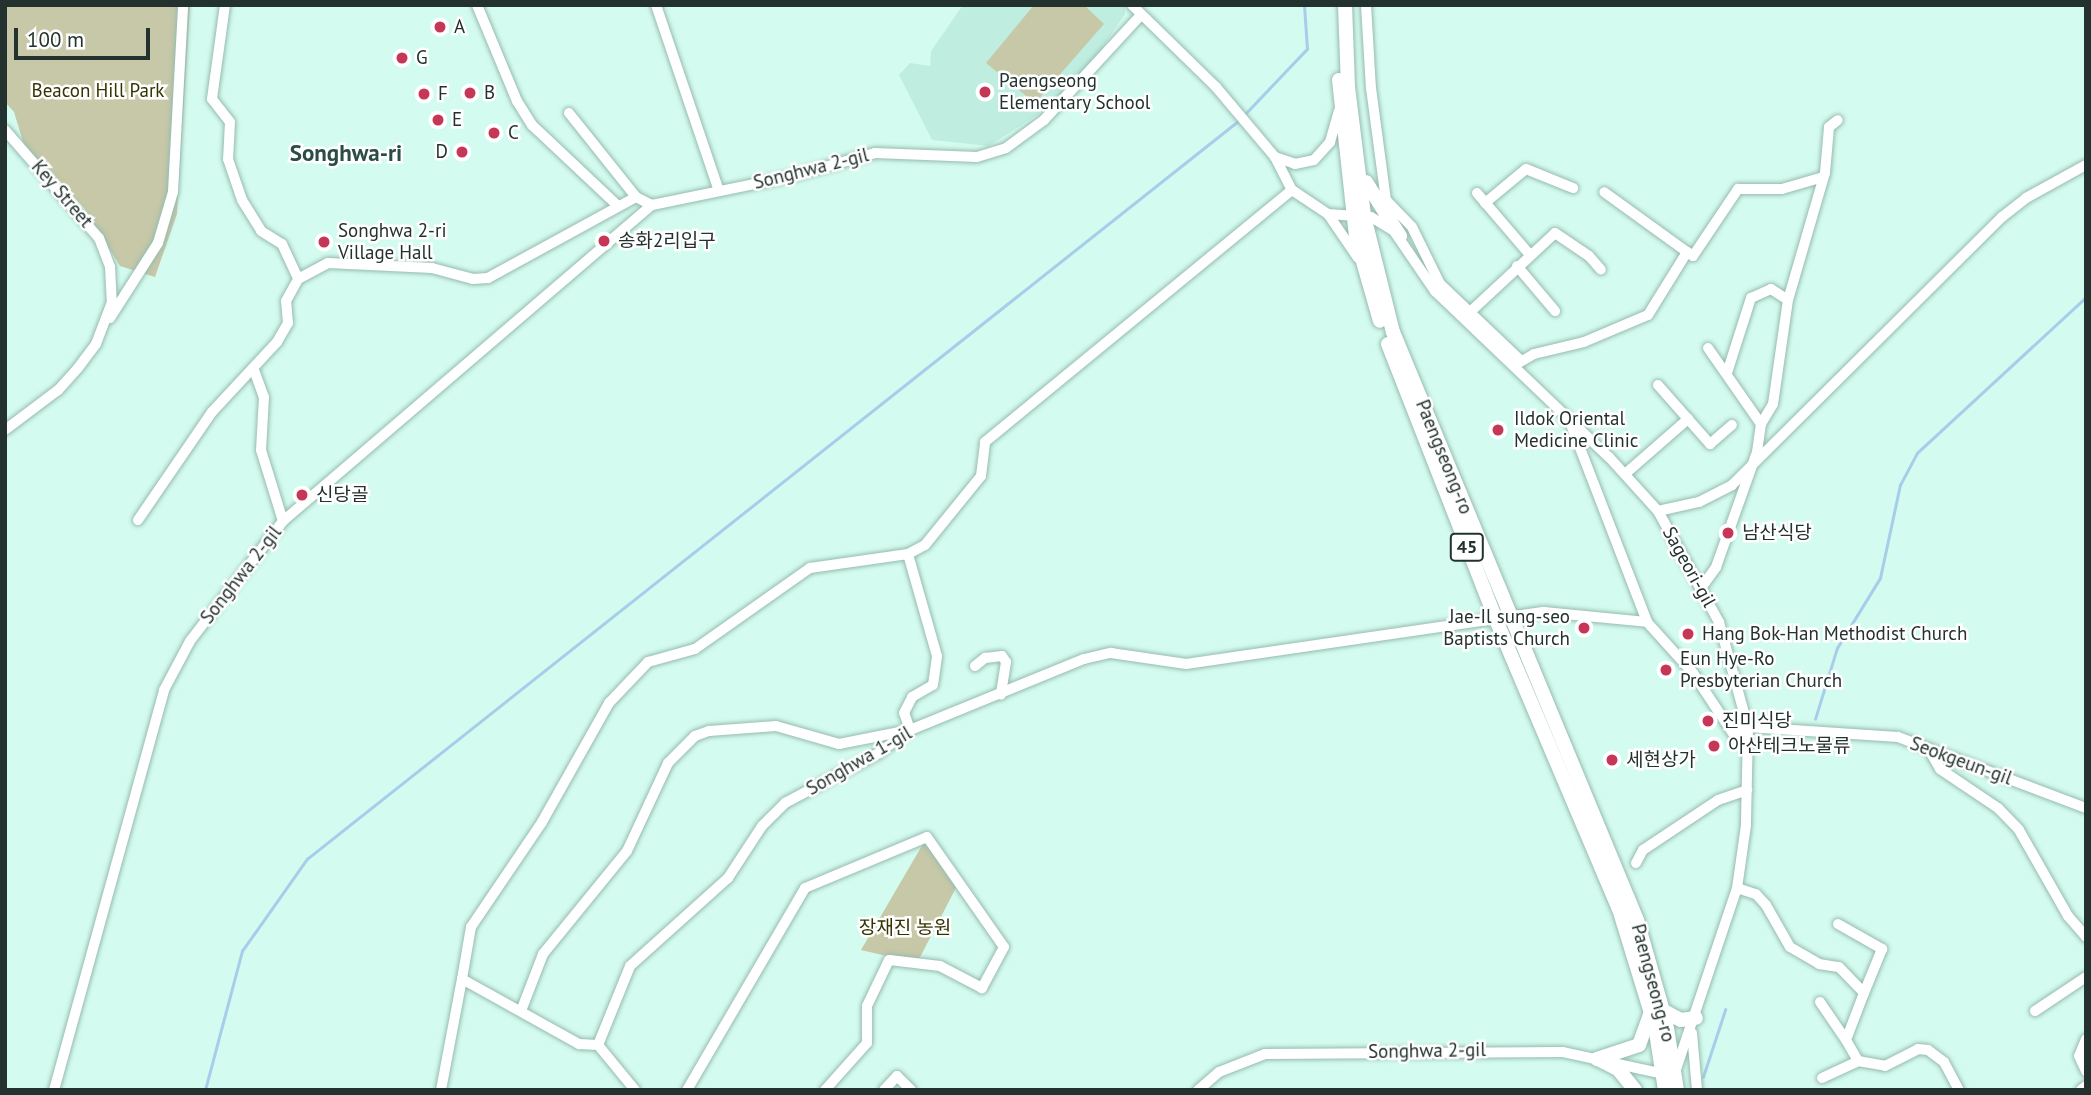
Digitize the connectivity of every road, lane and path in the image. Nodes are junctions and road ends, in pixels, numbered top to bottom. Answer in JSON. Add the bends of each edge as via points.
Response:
{"nodes":[{"id":1,"x":183,"y":5,"type":"edge"},
{"id":2,"x":225,"y":5,"type":"edge"},
{"id":3,"x":477,"y":5,"type":"edge"},
{"id":4,"x":656,"y":5,"type":"edge"},
{"id":5,"x":1132,"y":5,"type":"edge"},
{"id":6,"x":1336,"y":5,"type":"edge"},
{"id":7,"x":1345,"y":5,"type":"edge"},
{"id":8,"x":1366,"y":5,"type":"edge"},
{"id":9,"x":1140,"y":16,"type":"junction"},
{"id":10,"x":1348,"y":87,"type":"junction"},
{"id":11,"x":1371,"y":88,"type":"junction"},
{"id":12,"x":1340,"y":108,"type":"junction"},
{"id":13,"x":569,"y":113,"type":"dead end"},
{"id":14,"x":1838,"y":120,"type":"dead end"},
{"id":15,"x":5,"y":130,"type":"edge"},
{"id":16,"x":1275,"y":157,"type":"junction"},
{"id":17,"x":1359,"y":165,"type":"junction"},
{"id":18,"x":2086,"y":165,"type":"edge"},
{"id":19,"x":1824,"y":177,"type":"junction"},
{"id":20,"x":1573,"y":188,"type":"dead end"},
{"id":21,"x":1292,"y":190,"type":"junction"},
{"id":22,"x":719,"y":191,"type":"junction"},
{"id":23,"x":1604,"y":192,"type":"dead end"},
{"id":24,"x":1477,"y":193,"type":"dead end"},
{"id":25,"x":636,"y":197,"type":"junction"},
{"id":26,"x":1486,"y":203,"type":"junction"},
{"id":27,"x":652,"y":205,"type":"junction"},
{"id":28,"x":618,"y":206,"type":"junction"},
{"id":29,"x":1328,"y":214,"type":"junction"},
{"id":30,"x":1358,"y":215,"type":"junction"},
{"id":31,"x":1400,"y":236,"type":"junction"},
{"id":32,"x":1687,"y":252,"type":"junction"},
{"id":33,"x":1530,"y":255,"type":"junction"},
{"id":34,"x":1361,"y":264,"type":"junction"},
{"id":35,"x":1517,"y":266,"type":"junction"},
{"id":36,"x":1601,"y":270,"type":"dead end"},
{"id":37,"x":298,"y":279,"type":"junction"},
{"id":38,"x":1788,"y":300,"type":"junction"},
{"id":39,"x":1555,"y":310,"type":"dead end"},
{"id":40,"x":1469,"y":313,"type":"junction"},
{"id":41,"x":106,"y":325,"type":"junction"},
{"id":42,"x":1708,"y":348,"type":"dead end"},
{"id":43,"x":1517,"y":363,"type":"junction"},
{"id":44,"x":254,"y":370,"type":"junction"},
{"id":45,"x":1727,"y":373,"type":"junction"},
{"id":46,"x":1658,"y":385,"type":"dead end"},
{"id":47,"x":1569,"y":419,"type":"junction"},
{"id":48,"x":1688,"y":419,"type":"junction"},
{"id":49,"x":1761,"y":424,"type":"junction"},
{"id":50,"x":1732,"y":425,"type":"dead end"},
{"id":51,"x":5,"y":430,"type":"edge"},
{"id":52,"x":1748,"y":469,"type":"junction"},
{"id":53,"x":1625,"y":474,"type":"junction"},
{"id":54,"x":1658,"y":511,"type":"junction"},
{"id":55,"x":138,"y":520,"type":"dead end"},
{"id":56,"x":282,"y":521,"type":"junction"},
{"id":57,"x":908,"y":554,"type":"junction"},
{"id":58,"x":1701,"y":588,"type":"junction"},
{"id":59,"x":1504,"y":620,"type":"junction"},
{"id":60,"x":1647,"y":622,"type":"junction"},
{"id":61,"x":975,"y":666,"type":"dead end"},
{"id":62,"x":1001,"y":695,"type":"junction"},
{"id":63,"x":1748,"y":727,"type":"junction"},
{"id":64,"x":910,"y":730,"type":"junction"},
{"id":65,"x":1928,"y":748,"type":"junction"},
{"id":66,"x":1746,"y":790,"type":"junction"},
{"id":67,"x":2086,"y":808,"type":"edge"},
{"id":68,"x":1636,"y":863,"type":"dead end"},
{"id":69,"x":1737,"y":888,"type":"junction"},
{"id":70,"x":1838,"y":924,"type":"dead end"},
{"id":71,"x":2086,"y":937,"type":"edge"},
{"id":72,"x":2086,"y":977,"type":"edge"},
{"id":73,"x":462,"y":979,"type":"junction"},
{"id":74,"x":1864,"y":993,"type":"junction"},
{"id":75,"x":1820,"y":1002,"type":"dead end"},
{"id":76,"x":1656,"y":1010,"type":"junction"},
{"id":77,"x":521,"y":1011,"type":"junction"},
{"id":78,"x":2035,"y":1011,"type":"dead end"},
{"id":79,"x":1694,"y":1024,"type":"junction"},
{"id":80,"x":2086,"y":1039,"type":"edge"},
{"id":81,"x":1846,"y":1040,"type":"junction"},
{"id":82,"x":598,"y":1045,"type":"junction"},
{"id":83,"x":1597,"y":1059,"type":"junction"},
{"id":84,"x":1858,"y":1061,"type":"junction"},
{"id":85,"x":2086,"y":1071,"type":"edge"},
{"id":86,"x":1669,"y":1073,"type":"junction"},
{"id":87,"x":1822,"y":1078,"type":"dead end"},
{"id":88,"x":2086,"y":1086,"type":"edge"},
{"id":89,"x":1957,"y":1089,"type":"edge"},
{"id":90,"x":54,"y":1090,"type":"edge"},
{"id":91,"x":441,"y":1090,"type":"edge"},
{"id":92,"x":635,"y":1090,"type":"edge"},
{"id":93,"x":687,"y":1090,"type":"edge"},
{"id":94,"x":825,"y":1090,"type":"edge"},
{"id":95,"x":884,"y":1090,"type":"edge"},
{"id":96,"x":911,"y":1090,"type":"edge"},
{"id":97,"x":1198,"y":1090,"type":"edge"},
{"id":98,"x":1635,"y":1090,"type":"edge"},
{"id":99,"x":1665,"y":1090,"type":"edge"},
{"id":100,"x":1677,"y":1090,"type":"edge"},
{"id":101,"x":1697,"y":1090,"type":"edge"},
{"id":102,"x":2081,"y":1090,"type":"edge"}],
"edges":[{"from":1,"to":41,"type":"street","via":[[173,192],[158,243]]},
{"from":2,"to":37,"type":"street","via":[[212,99],[230,122],[228,159],[242,200],[261,231],[282,244]]},
{"from":3,"to":28,"type":"street","via":[[517,101],[532,125]]},
{"from":4,"to":22,"type":"street"},
{"from":5,"to":9,"type":"street"},
{"from":6,"to":12,"type":"main road","name":"Paengseong-ro","number":"45"},
{"from":7,"to":10,"type":"main road","name":"Paengseong-ro","number":"45"},
{"from":8,"to":11,"type":"street"},
{"from":9,"to":16,"type":"street"},
{"from":9,"to":22,"type":"street","name":"Songhwa 2-gil","via":[[1044,120],[1006,148],[977,157],[875,153]]},
{"from":10,"to":11,"type":"street"},
{"from":10,"to":17,"type":"main road","name":"Paengseong-ro","number":"45"},
{"from":11,"to":40,"type":"street","via":[[1385,200],[1412,227],[1440,284]]},
{"from":12,"to":16,"type":"street","via":[[1330,142],[1314,160],[1295,164]]},
{"from":12,"to":30,"type":"main road","name":"Paengseong-ro","number":"45"},
{"from":13,"to":25,"type":"street"},
{"from":14,"to":19,"type":"street","via":[[1829,127]]},
{"from":15,"to":41,"type":"street","name":"Key Street","via":[[99,238],[111,279]]},
{"from":16,"to":21,"type":"street"},
{"from":17,"to":30,"type":"main road","name":"Paengseong-ro","number":"45"},
{"from":17,"to":31,"type":"main road","via":[[1372,197]]},
{"from":18,"to":52,"type":"street","via":[[2026,198],[2002,217]]},
{"from":19,"to":32,"type":"street","via":[[1782,188],[1738,189],[1693,256]]},
{"from":19,"to":38,"type":"street"},
{"from":20,"to":26,"type":"street","via":[[1526,169]]},
{"from":21,"to":29,"type":"street"},
{"from":21,"to":57,"type":"street","via":[[985,442],[981,476],[925,545]]},
{"from":22,"to":27,"type":"street","name":"Songhwa 2-gil"},
{"from":23,"to":32,"type":"street"},
{"from":24,"to":26,"type":"street"},
{"from":25,"to":27,"type":"street"},
{"from":25,"to":28,"type":"street"},
{"from":26,"to":33,"type":"street"},
{"from":27,"to":56,"type":"street","name":"Songhwa 2-gil"},
{"from":28,"to":37,"type":"street","via":[[488,278],[473,279],[432,268],[328,263]]},
{"from":29,"to":30,"type":"street"},
{"from":29,"to":34,"type":"street"},
{"from":30,"to":31,"type":"street","via":[[1388,225]]},
{"from":30,"to":34,"type":"main road","name":"Paengseong-ro","number":"45"},
{"from":30,"to":59,"type":"main road","name":"Paengseong-ro","number":"45","via":[[1393,332]]},
{"from":31,"to":43,"type":"street","name":"Sageori-gil","via":[[1421,276]]},
{"from":32,"to":43,"type":"street","via":[[1648,315]]},
{"from":33,"to":35,"type":"street"},
{"from":33,"to":36,"type":"street","via":[[1555,233]]},
{"from":34,"to":59,"type":"main road","name":"Paengseong-ro","number":"45","via":[[1399,374]]},
{"from":35,"to":39,"type":"street"},
{"from":35,"to":40,"type":"street"},
{"from":37,"to":44,"type":"street","via":[[286,300],[288,323]]},
{"from":38,"to":45,"type":"street","via":[[1771,289],[1751,298]]},
{"from":38,"to":49,"type":"street","via":[[1773,404]]},
{"from":40,"to":43,"type":"street"},
{"from":41,"to":51,"type":"street","name":"Key Street","via":[[58,390]]},
{"from":42,"to":45,"type":"street"},
{"from":43,"to":47,"type":"street","name":"Sageori-gil"},
{"from":44,"to":55,"type":"street","via":[[212,412]]},
{"from":44,"to":56,"type":"street","via":[[264,397],[261,450]]},
{"from":45,"to":49,"type":"street"},
{"from":46,"to":48,"type":"street"},
{"from":47,"to":53,"type":"street","name":"Sageori-gil"},
{"from":47,"to":60,"type":"street"},
{"from":48,"to":50,"type":"street","via":[[1710,444]]},
{"from":48,"to":53,"type":"street"},
{"from":49,"to":52,"type":"street"},
{"from":52,"to":54,"type":"street","via":[[1732,485],[1699,502]]},
{"from":52,"to":58,"type":"street","via":[[1716,567]]},
{"from":53,"to":54,"type":"street","name":"Sageori-gil"},
{"from":54,"to":58,"type":"street","name":"Sageori-gil"},
{"from":56,"to":90,"type":"street","name":"Songhwa 2-gil","via":[[190,641],[164,690]]},
{"from":57,"to":64,"type":"street","via":[[937,656],[933,685],[912,697],[904,713]]},
{"from":57,"to":73,"type":"street","via":[[810,568],[695,649],[648,662],[609,703],[542,822],[471,927]]},
{"from":58,"to":63,"type":"street","name":"Sageori-gil","via":[[1719,622]]},
{"from":59,"to":60,"type":"street","name":"Songhwa 1-gil","via":[[1568,611]]},
{"from":59,"to":62,"type":"street","name":"Songhwa 1-gil","via":[[1186,664],[1111,653],[1084,659]]},
{"from":59,"to":76,"type":"main road","name":"Paengseong-ro","number":"45"},
{"from":60,"to":63,"type":"street","name":"Seokgeun-gil","via":[[1693,673],[1734,735]]},
{"from":61,"to":62,"type":"street","via":[[985,658],[1002,656],[1006,662]]},
{"from":62,"to":64,"type":"street","name":"Songhwa 1-gil"},
{"from":63,"to":65,"type":"street","name":"Seokgeun-gil","via":[[1898,737]]},
{"from":63,"to":66,"type":"street","name":"Sageori-gil"},
{"from":64,"to":77,"type":"street","via":[[839,744],[776,726],[695,736],[668,763],[627,851],[543,954]]},
{"from":64,"to":82,"type":"street","name":"Songhwa 1-gil","via":[[879,753],[772,813],[728,878],[631,966]]},
{"from":65,"to":67,"type":"street","name":"Seokgeun-gil"},
{"from":65,"to":71,"type":"street","via":[[1940,769],[1997,808],[2019,830],[2068,916]]},
{"from":66,"to":68,"type":"street","via":[[1707,807],[1643,849]]},
{"from":66,"to":69,"type":"street","name":"Sageori-gil"},
{"from":69,"to":74,"type":"street","via":[[1756,894],[1766,905],[1790,947],[1819,964],[1839,967]]},
{"from":69,"to":79,"type":"street","name":"Sageori-gil"},
{"from":70,"to":74,"type":"street","via":[[1882,949]]},
{"from":72,"to":78,"type":"street"},
{"from":73,"to":77,"type":"street"},
{"from":73,"to":91,"type":"street"},
{"from":74,"to":81,"type":"street"},
{"from":75,"to":81,"type":"street"},
{"from":76,"to":79,"type":"main road"},
{"from":76,"to":83,"type":"main road","via":[[1639,1045]]},
{"from":76,"to":86,"type":"main road","name":"Paengseong-ro","number":"45"},
{"from":77,"to":82,"type":"street","via":[[579,1044]]},
{"from":79,"to":86,"type":"street","name":"Sageori-gil"},
{"from":79,"to":101,"type":"street"},
{"from":80,"to":85,"type":"street","via":[[2079,1056]]},
{"from":81,"to":84,"type":"street"},
{"from":82,"to":92,"type":"street"},
{"from":83,"to":86,"type":"street","name":"Songhwa 2-gil"},
{"from":83,"to":97,"type":"street","name":"Songhwa 2-gil","via":[[1563,1052],[1468,1050],[1265,1054],[1219,1072]]},
{"from":83,"to":98,"type":"main road","via":[[1618,1069]]},
{"from":84,"to":87,"type":"street"},
{"from":84,"to":89,"type":"street","via":[[1885,1066],[1918,1049],[1928,1049],[1944,1062]]},
{"from":86,"to":99,"type":"main road","name":"Paengseong-ro","number":"45"},
{"from":86,"to":100,"type":"main road","name":"Paengseong-ro","number":"45"},
{"from":88,"to":102,"type":"street"},
{"from":93,"to":94,"type":"street","via":[[805,888],[927,837],[1004,947],[982,988],[940,967],[889,960],[867,1006],[867,1043]]},
{"from":95,"to":96,"type":"street","via":[[897,1076]]}]}
